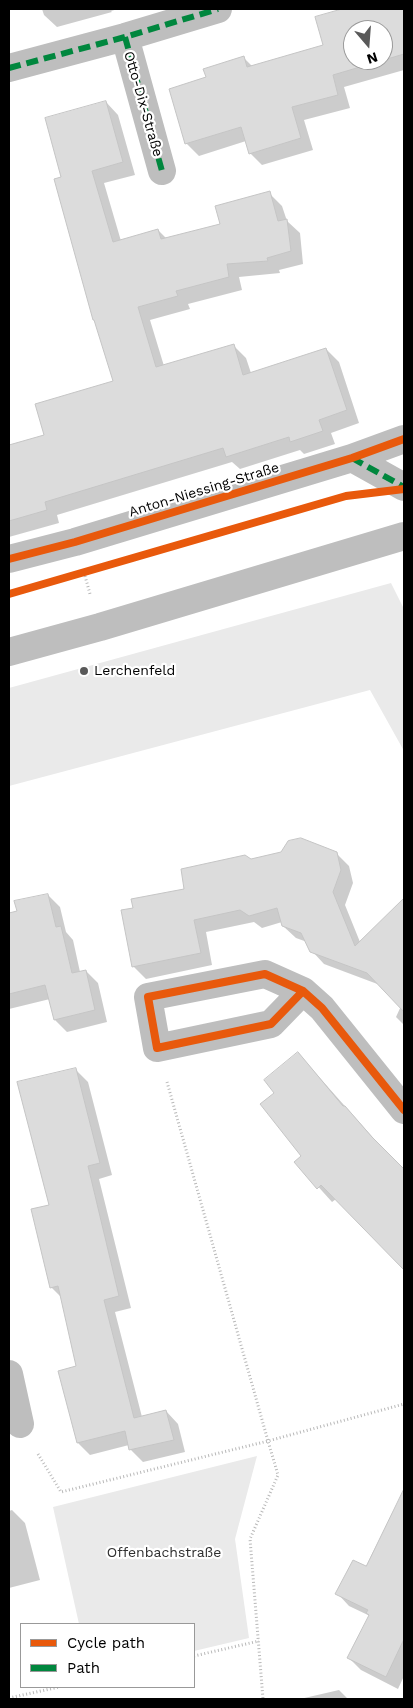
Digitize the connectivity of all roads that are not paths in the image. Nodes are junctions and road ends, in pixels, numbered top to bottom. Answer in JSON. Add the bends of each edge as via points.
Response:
{"nodes":[{"id":1,"x":218,"y":9,"type":"edge"},
{"id":2,"x":124,"y":37,"type":"junction"},
{"id":3,"x":9,"y":68,"type":"edge"},
{"id":4,"x":162,"y":170,"type":"dead end"},
{"id":5,"x":404,"y":439,"type":"edge"},
{"id":6,"x":352,"y":458,"type":"junction"},
{"id":7,"x":404,"y":487,"type":"edge"},
{"id":8,"x":404,"y":536,"type":"edge"},
{"id":9,"x":9,"y":559,"type":"edge"},
{"id":10,"x":9,"y":652,"type":"edge"},
{"id":11,"x":303,"y":991,"type":"junction"},
{"id":12,"x":404,"y":1110,"type":"edge"},
{"id":13,"x":9,"y":1374,"type":"edge"},
{"id":14,"x":20,"y":1424,"type":"road end"}],
"edges":[{"from":1,"to":2,"type":"street","name":"Otto-Dix-Straße"},
{"from":2,"to":3,"type":"street","name":"Otto-Dix-Straße"},
{"from":2,"to":4,"type":"street","name":"Otto-Dix-Straße"},
{"from":5,"to":6,"type":"street","name":"Anton-Niessing-Straße"},
{"from":6,"to":7,"type":"street"},
{"from":6,"to":9,"type":"street","name":"Anton-Niessing-Straße"},
{"from":8,"to":10,"type":"street"},
{"from":11,"to":11,"type":"street","via":[[265,974],[148,997],[157,1048],[272,1024]]},
{"from":11,"to":12,"type":"street","via":[[322,1008]]},
{"from":13,"to":14,"type":"street"}]}
